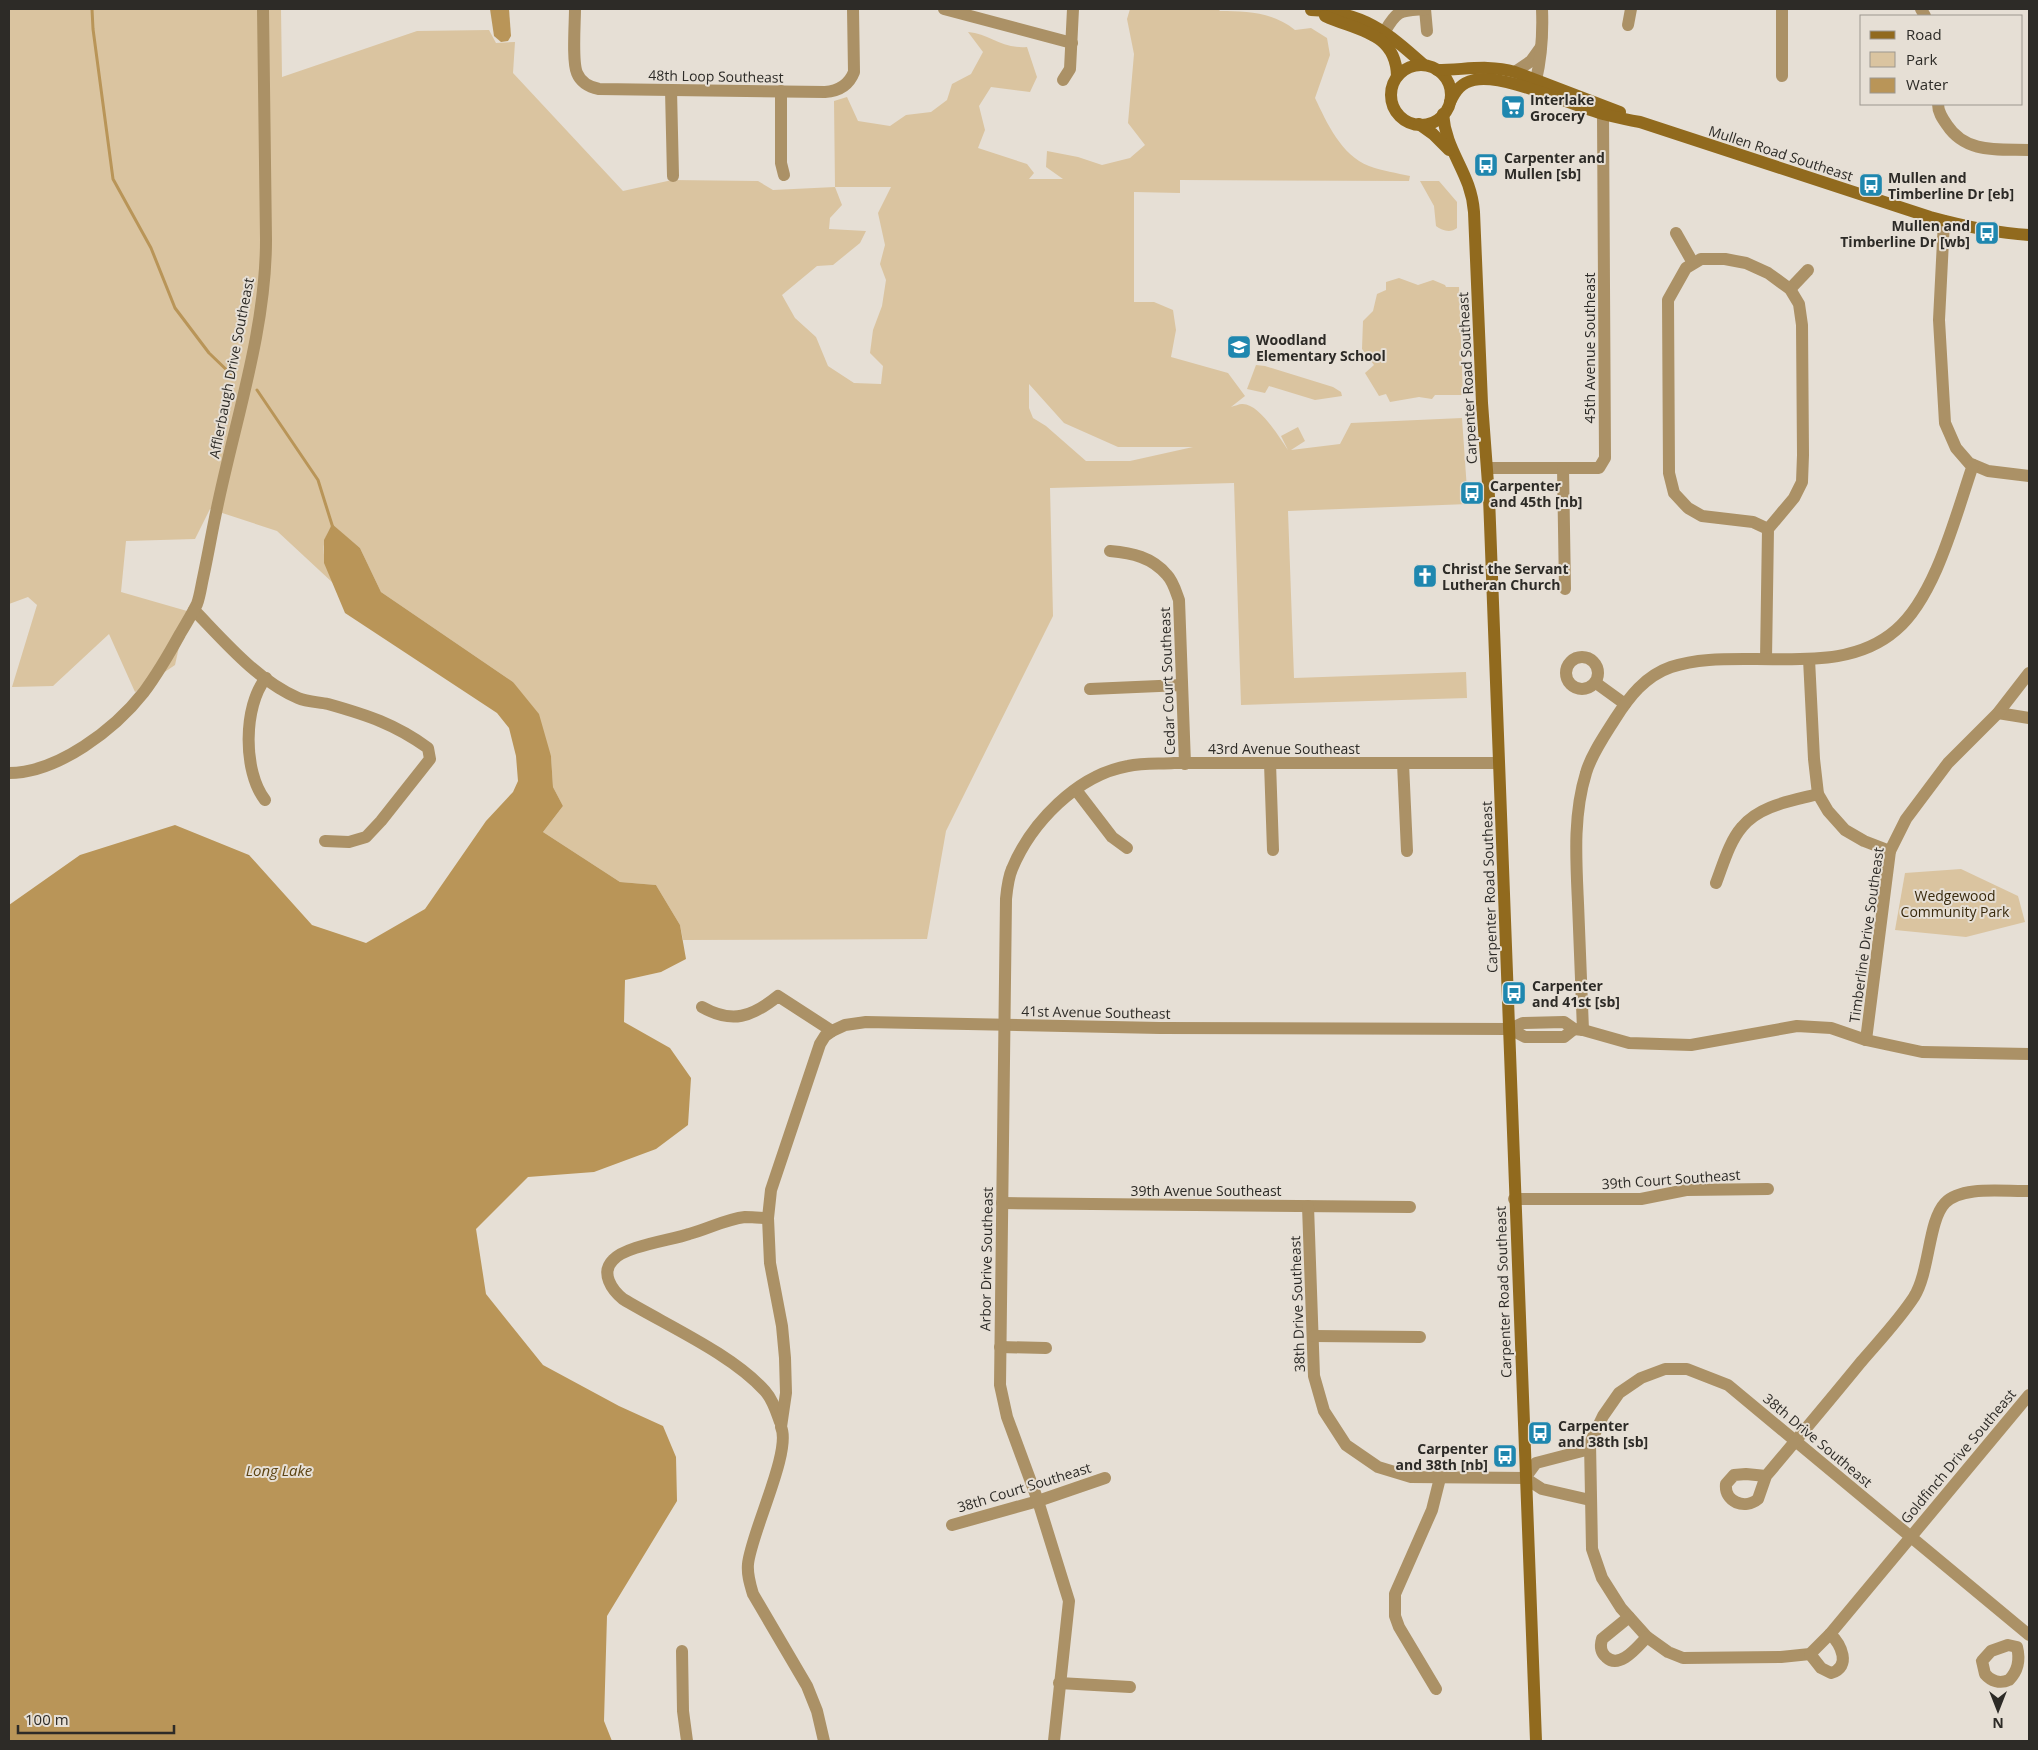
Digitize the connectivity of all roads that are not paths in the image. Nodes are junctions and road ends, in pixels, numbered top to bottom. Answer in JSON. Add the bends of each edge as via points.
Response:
{"nodes":[{"id":1,"x":263,"y":9,"type":"edge"},
{"id":2,"x":575,"y":9,"type":"edge"},
{"id":3,"x":853,"y":9,"type":"edge"},
{"id":4,"x":944,"y":9,"type":"edge"},
{"id":5,"x":1073,"y":9,"type":"edge"},
{"id":6,"x":1308,"y":9,"type":"edge"},
{"id":7,"x":1425,"y":9,"type":"edge"},
{"id":8,"x":1542,"y":9,"type":"edge"},
{"id":9,"x":1632,"y":9,"type":"edge"},
{"id":10,"x":1782,"y":9,"type":"edge"},
{"id":11,"x":1628,"y":25,"type":"dead end"},
{"id":12,"x":1385,"y":31,"type":"junction"},
{"id":13,"x":1428,"y":32,"type":"dead end"},
{"id":14,"x":1072,"y":43,"type":"junction"},
{"id":15,"x":1543,"y":45,"type":"junction"},
{"id":16,"x":1424,"y":65,"type":"junction"},
{"id":17,"x":1437,"y":70,"type":"junction"},
{"id":18,"x":1515,"y":72,"type":"junction"},
{"id":19,"x":1397,"y":76,"type":"junction"},
{"id":20,"x":1782,"y":76,"type":"dead end"},
{"id":21,"x":1063,"y":80,"type":"dead end"},
{"id":22,"x":1501,"y":80,"type":"junction"},
{"id":23,"x":1536,"y":80,"type":"junction"},
{"id":24,"x":671,"y":90,"type":"junction"},
{"id":25,"x":781,"y":91,"type":"junction"},
{"id":26,"x":1450,"y":102,"type":"junction"},
{"id":27,"x":1938,"y":105,"type":"edge"},
{"id":28,"x":1443,"y":114,"type":"junction"},
{"id":29,"x":1603,"y":114,"type":"junction"},
{"id":30,"x":1640,"y":122,"type":"junction"},
{"id":31,"x":1418,"y":124,"type":"junction"},
{"id":32,"x":2029,"y":150,"type":"edge"},
{"id":33,"x":1454,"y":156,"type":"junction"},
{"id":34,"x":784,"y":175,"type":"dead end"},
{"id":35,"x":673,"y":176,"type":"dead end"},
{"id":36,"x":1944,"y":221,"type":"junction"},
{"id":37,"x":1676,"y":233,"type":"dead end"},
{"id":38,"x":2029,"y":235,"type":"edge"},
{"id":39,"x":1693,"y":263,"type":"junction"},
{"id":40,"x":1808,"y":270,"type":"dead end"},
{"id":41,"x":1790,"y":288,"type":"junction"},
{"id":42,"x":1973,"y":465,"type":"junction"},
{"id":43,"x":1486,"y":468,"type":"junction"},
{"id":44,"x":1563,"y":468,"type":"junction"},
{"id":45,"x":2029,"y":476,"type":"edge"},
{"id":46,"x":1768,"y":529,"type":"junction"},
{"id":47,"x":1110,"y":551,"type":"dead end"},
{"id":48,"x":1564,"y":590,"type":"dead end"},
{"id":49,"x":194,"y":610,"type":"junction"},
{"id":50,"x":1766,"y":659,"type":"junction"},
{"id":51,"x":1809,"y":659,"type":"junction"},
{"id":52,"x":2029,"y":673,"type":"edge"},
{"id":53,"x":266,"y":678,"type":"junction"},
{"id":54,"x":1596,"y":683,"type":"dead end"},
{"id":55,"x":1182,"y":685,"type":"junction"},
{"id":56,"x":1090,"y":689,"type":"dead end"},
{"id":57,"x":1625,"y":704,"type":"junction"},
{"id":58,"x":1998,"y":713,"type":"junction"},
{"id":59,"x":2029,"y":718,"type":"edge"},
{"id":60,"x":1270,"y":763,"type":"junction"},
{"id":61,"x":1402,"y":763,"type":"junction"},
{"id":62,"x":1498,"y":763,"type":"junction"},
{"id":63,"x":1185,"y":764,"type":"junction"},
{"id":64,"x":9,"y":773,"type":"edge"},
{"id":65,"x":1076,"y":790,"type":"junction"},
{"id":66,"x":1818,"y":794,"type":"junction"},
{"id":67,"x":266,"y":800,"type":"dead end"},
{"id":68,"x":325,"y":841,"type":"dead end"},
{"id":69,"x":1127,"y":848,"type":"dead end"},
{"id":70,"x":1273,"y":850,"type":"dead end"},
{"id":71,"x":1407,"y":851,"type":"dead end"},
{"id":72,"x":1890,"y":851,"type":"junction"},
{"id":73,"x":1716,"y":883,"type":"dead end"},
{"id":74,"x":702,"y":1007,"type":"dead end"},
{"id":75,"x":1004,"y":1026,"type":"junction"},
{"id":76,"x":1510,"y":1029,"type":"junction"},
{"id":77,"x":832,"y":1030,"type":"junction"},
{"id":78,"x":1578,"y":1030,"type":"junction"},
{"id":79,"x":1866,"y":1040,"type":"junction"},
{"id":80,"x":2029,"y":1054,"type":"edge"},
{"id":81,"x":1768,"y":1189,"type":"dead end"},
{"id":82,"x":2029,"y":1191,"type":"edge"},
{"id":83,"x":1514,"y":1199,"type":"junction"},
{"id":84,"x":1002,"y":1203,"type":"junction"},
{"id":85,"x":1308,"y":1206,"type":"junction"},
{"id":86,"x":1410,"y":1207,"type":"dead end"},
{"id":87,"x":768,"y":1218,"type":"junction"},
{"id":88,"x":1314,"y":1336,"type":"junction"},
{"id":89,"x":1420,"y":1337,"type":"dead end"},
{"id":90,"x":1000,"y":1347,"type":"junction"},
{"id":91,"x":1046,"y":1348,"type":"dead end"},
{"id":92,"x":2027,"y":1403,"type":"edge"},
{"id":93,"x":782,"y":1427,"type":"junction"},
{"id":94,"x":1795,"y":1441,"type":"junction"},
{"id":95,"x":1590,"y":1449,"type":"junction"},
{"id":96,"x":1766,"y":1476,"type":"dead end"},
{"id":97,"x":1105,"y":1478,"type":"dead end"},
{"id":98,"x":1440,"y":1478,"type":"junction"},
{"id":99,"x":1526,"y":1478,"type":"junction"},
{"id":100,"x":1590,"y":1500,"type":"junction"},
{"id":101,"x":1038,"y":1501,"type":"junction"},
{"id":102,"x":952,"y":1525,"type":"dead end"},
{"id":103,"x":1910,"y":1537,"type":"junction"},
{"id":104,"x":1629,"y":1617,"type":"junction"},
{"id":105,"x":1830,"y":1634,"type":"junction"},
{"id":106,"x":2029,"y":1636,"type":"edge"},
{"id":107,"x":1648,"y":1637,"type":"junction"},
{"id":108,"x":2017,"y":1647,"type":"dead end"},
{"id":109,"x":682,"y":1651,"type":"dead end"},
{"id":110,"x":1810,"y":1654,"type":"junction"},
{"id":111,"x":1059,"y":1682,"type":"junction"},
{"id":112,"x":1130,"y":1686,"type":"dead end"},
{"id":113,"x":1436,"y":1689,"type":"dead end"},
{"id":114,"x":688,"y":1741,"type":"edge"},
{"id":115,"x":824,"y":1741,"type":"edge"},
{"id":116,"x":1054,"y":1741,"type":"edge"},
{"id":117,"x":1536,"y":1741,"type":"edge"}],
"edges":[{"from":1,"to":49,"type":"street","name":"Afflerbaugh Drive Southeast","via":[[264,277],[252,351]]},
{"from":2,"to":24,"type":"street","name":"48th Loop Southeast","via":[[576,72],[586,85],[599,89]]},
{"from":3,"to":25,"type":"street","name":"48th Loop Southeast","via":[[854,66],[846,85],[833,92]]},
{"from":4,"to":14,"type":"street"},
{"from":5,"to":14,"type":"street"},
{"from":6,"to":12,"type":"street","via":[[1334,11]]},
{"from":6,"to":19,"type":"street","via":[[1381,40],[1394,59]]},
{"from":7,"to":12,"type":"street","via":[[1405,10],[1393,17]]},
{"from":7,"to":13,"type":"street"},
{"from":8,"to":15,"type":"street"},
{"from":9,"to":11,"type":"street"},
{"from":10,"to":20,"type":"street"},
{"from":12,"to":16,"type":"street"},
{"from":14,"to":21,"type":"street","via":[[1070,69]]},
{"from":15,"to":18,"type":"street","via":[[1531,61]]},
{"from":15,"to":23,"type":"street"},
{"from":16,"to":17,"type":"street"},
{"from":16,"to":19,"type":"street","via":[[1409,67]]},
{"from":17,"to":18,"type":"street","name":"Mullen Road Southeast","via":[[1485,66]]},
{"from":17,"to":26,"type":"street","via":[[1449,86]]},
{"from":18,"to":23,"type":"street","name":"Mullen Road Southeast"},
{"from":19,"to":31,"type":"street","via":[[1391,91],[1394,107],[1404,119]]},
{"from":22,"to":23,"type":"street"},
{"from":22,"to":26,"type":"street","name":"Mullen Road Southeast","via":[[1475,79],[1463,84]]},
{"from":22,"to":29,"type":"street","name":"Mullen Road Southeast"},
{"from":23,"to":30,"type":"street","name":"Mullen Road Southeast"},
{"from":24,"to":25,"type":"street","name":"48th Loop Southeast"},
{"from":24,"to":35,"type":"street"},
{"from":25,"to":34,"type":"street","via":[[781,164]]},
{"from":26,"to":28,"type":"street"},
{"from":27,"to":32,"type":"street","via":[[1938,111],[1953,134],[1972,147]]},
{"from":28,"to":31,"type":"street","via":[[1431,122]]},
{"from":28,"to":33,"type":"street","name":"Carpenter Road Southeast","via":[[1444,129]]},
{"from":29,"to":30,"type":"street","name":"Mullen Road Southeast"},
{"from":29,"to":44,"type":"street","name":"45th Avenue Southeast","via":[[1605,458],[1599,468]]},
{"from":30,"to":36,"type":"street","name":"Mullen Road Southeast"},
{"from":31,"to":33,"type":"street","name":"Carpenter Road Southeast"},
{"from":33,"to":43,"type":"street","name":"Carpenter Road Southeast","via":[[1468,179],[1473,199]]},
{"from":36,"to":38,"type":"street","name":"Mullen Road Southeast"},
{"from":36,"to":42,"type":"street","via":[[1939,320],[1944,423],[1956,448]]},
{"from":37,"to":39,"type":"street"},
{"from":39,"to":41,"type":"street","via":[[1701,259],[1725,259],[1746,264],[1768,273]]},
{"from":39,"to":46,"type":"street","via":[[1686,268],[1668,300],[1669,473],[1674,494],[1702,516],[1754,522]]},
{"from":40,"to":41,"type":"street"},
{"from":41,"to":46,"type":"street","via":[[1799,304],[1802,325],[1802,482],[1794,498]]},
{"from":42,"to":45,"type":"street","via":[[1988,471]]},
{"from":42,"to":51,"type":"street","via":[[1935,572],[1917,608],[1897,630],[1874,646],[1846,655]]},
{"from":43,"to":44,"type":"street","name":"45th Avenue Southeast"},
{"from":43,"to":62,"type":"street","name":"Carpenter Road Southeast"},
{"from":44,"to":48,"type":"street"},
{"from":46,"to":50,"type":"street"},
{"from":47,"to":55,"type":"street","name":"Cedar Court Southeast","via":[[1131,552],[1168,575],[1180,600]]},
{"from":49,"to":53,"type":"street"},
{"from":49,"to":64,"type":"street","name":"Afflerbaugh Drive Southeast","via":[[164,662],[120,718],[68,756],[44,767]]},
{"from":50,"to":51,"type":"street"},
{"from":50,"to":57,"type":"street","via":[[1707,659],[1670,668],[1648,679]]},
{"from":51,"to":66,"type":"street"},
{"from":52,"to":58,"type":"street","name":"Timberline Drive Southeast"},
{"from":53,"to":67,"type":"street","via":[[252,703],[248,737],[255,781]]},
{"from":53,"to":68,"type":"street","via":[[300,699],[377,718],[428,748],[430,759],[366,837],[349,842]]},
{"from":54,"to":57,"type":"street"},
{"from":55,"to":56,"type":"street"},
{"from":55,"to":63,"type":"street","name":"Cedar Court Southeast"},
{"from":57,"to":78,"type":"street","via":[[1586,770],[1579,800],[1576,843]]},
{"from":58,"to":59,"type":"street"},
{"from":58,"to":72,"type":"street","name":"Timberline Drive Southeast","via":[[1948,763],[1906,819]]},
{"from":60,"to":61,"type":"street","name":"43rd Avenue Southeast"},
{"from":60,"to":63,"type":"street","name":"43rd Avenue Southeast"},
{"from":60,"to":70,"type":"street"},
{"from":61,"to":62,"type":"street","name":"43rd Avenue Southeast"},
{"from":61,"to":71,"type":"street"},
{"from":62,"to":76,"type":"street","name":"Carpenter Road Southeast"},
{"from":63,"to":65,"type":"street","name":"43rd Avenue Southeast","via":[[1127,766],[1097,777]]},
{"from":65,"to":69,"type":"street","via":[[1112,837]]},
{"from":65,"to":75,"type":"street","name":"Arbor Drive Southeast","via":[[1034,828],[1011,870],[1006,899]]},
{"from":66,"to":72,"type":"street","via":[[1845,830]]},
{"from":66,"to":73,"type":"street","via":[[1755,815],[1741,828]]},
{"from":72,"to":79,"type":"street","name":"Timberline Drive Southeast"},
{"from":74,"to":77,"type":"street","via":[[734,1018],[769,1004],[778,996]]},
{"from":75,"to":76,"type":"street","name":"41st Avenue Southeast"},
{"from":75,"to":77,"type":"street","name":"41st Avenue Southeast","via":[[866,1022]]},
{"from":75,"to":84,"type":"street","name":"Arbor Drive Southeast"},
{"from":76,"to":78,"type":"street","name":"41st Avenue Southeast","via":[[1523,1023],[1564,1022]]},
{"from":76,"to":83,"type":"street","name":"Carpenter Road Southeast"},
{"from":77,"to":87,"type":"street","via":[[820,1044],[808,1077],[772,1190]]},
{"from":78,"to":79,"type":"street","name":"41st Avenue Southeast","via":[[1629,1043],[1691,1045],[1797,1026],[1831,1028]]},
{"from":79,"to":80,"type":"street","name":"41st Avenue Southeast","via":[[1922,1052]]},
{"from":81,"to":83,"type":"street","name":"39th Court Southeast","via":[[1686,1190],[1641,1199]]},
{"from":82,"to":94,"type":"street","via":[[1964,1192],[1945,1204],[1939,1213],[1926,1270],[1914,1296]]},
{"from":83,"to":99,"type":"street","name":"Carpenter Road Southeast"},
{"from":84,"to":85,"type":"street","name":"39th Avenue Southeast"},
{"from":84,"to":90,"type":"street","name":"Arbor Drive Southeast"},
{"from":85,"to":86,"type":"street","name":"39th Avenue Southeast"},
{"from":85,"to":88,"type":"street","name":"38th Drive Southeast"},
{"from":87,"to":93,"type":"street","via":[[770,1263],[785,1358],[786,1393]]},
{"from":87,"to":93,"type":"street","via":[[744,1217],[637,1248],[613,1259],[608,1278],[612,1290],[623,1299],[720,1355],[756,1383],[774,1406]]},
{"from":88,"to":89,"type":"street"},
{"from":88,"to":98,"type":"street","name":"38th Drive Southeast","via":[[1314,1376],[1324,1411],[1346,1445],[1378,1467],[1412,1476]]},
{"from":90,"to":91,"type":"street"},
{"from":90,"to":101,"type":"street","name":"Arbor Drive Southeast","via":[[1001,1397]]},
{"from":92,"to":103,"type":"street","name":"Goldfinch Drive Southeast"},
{"from":93,"to":115,"type":"street","via":[[782,1450],[753,1542],[748,1564],[749,1579],[759,1605],[807,1686]]},
{"from":94,"to":95,"type":"street","name":"38th Drive Southeast","via":[[1728,1385],[1687,1368],[1665,1369],[1641,1378],[1619,1393],[1602,1416]]},
{"from":94,"to":96,"type":"street"},
{"from":94,"to":103,"type":"street","name":"38th Drive Southeast"},
{"from":95,"to":99,"type":"street","via":[[1536,1464]]},
{"from":95,"to":100,"type":"street","name":"38th Drive Southeast"},
{"from":97,"to":101,"type":"street","name":"38th Court Southeast"},
{"from":98,"to":99,"type":"street","name":"38th Drive Southeast"},
{"from":98,"to":113,"type":"street","via":[[1432,1510],[1395,1594],[1394,1605],[1399,1627]]},
{"from":99,"to":100,"type":"street","name":"38th Drive Southeast","via":[[1542,1489]]},
{"from":99,"to":117,"type":"street","name":"Carpenter Road Southeast"},
{"from":100,"to":104,"type":"street","via":[[1592,1549],[1602,1578]]},
{"from":101,"to":102,"type":"street","name":"38th Court Southeast"},
{"from":101,"to":111,"type":"street","name":"Arbor Drive Southeast","via":[[1068,1601]]},
{"from":103,"to":105,"type":"street","name":"Goldfinch Drive Southeast"},
{"from":103,"to":106,"type":"street","name":"38th Drive Southeast"},
{"from":104,"to":107,"type":"street"},
{"from":104,"to":107,"type":"street","via":[[1602,1639],[1601,1651],[1605,1657],[1616,1661],[1622,1659]]},
{"from":105,"to":110,"type":"street"},
{"from":105,"to":110,"type":"street","via":[[1837,1640],[1843,1655],[1838,1670],[1824,1671]]},
{"from":106,"to":108,"type":"street"},
{"from":107,"to":110,"type":"street","via":[[1668,1652],[1683,1658],[1780,1658]]},
{"from":109,"to":114,"type":"street","via":[[683,1711]]},
{"from":111,"to":112,"type":"street"},
{"from":111,"to":116,"type":"street","name":"Arbor Drive Southeast"}]}
